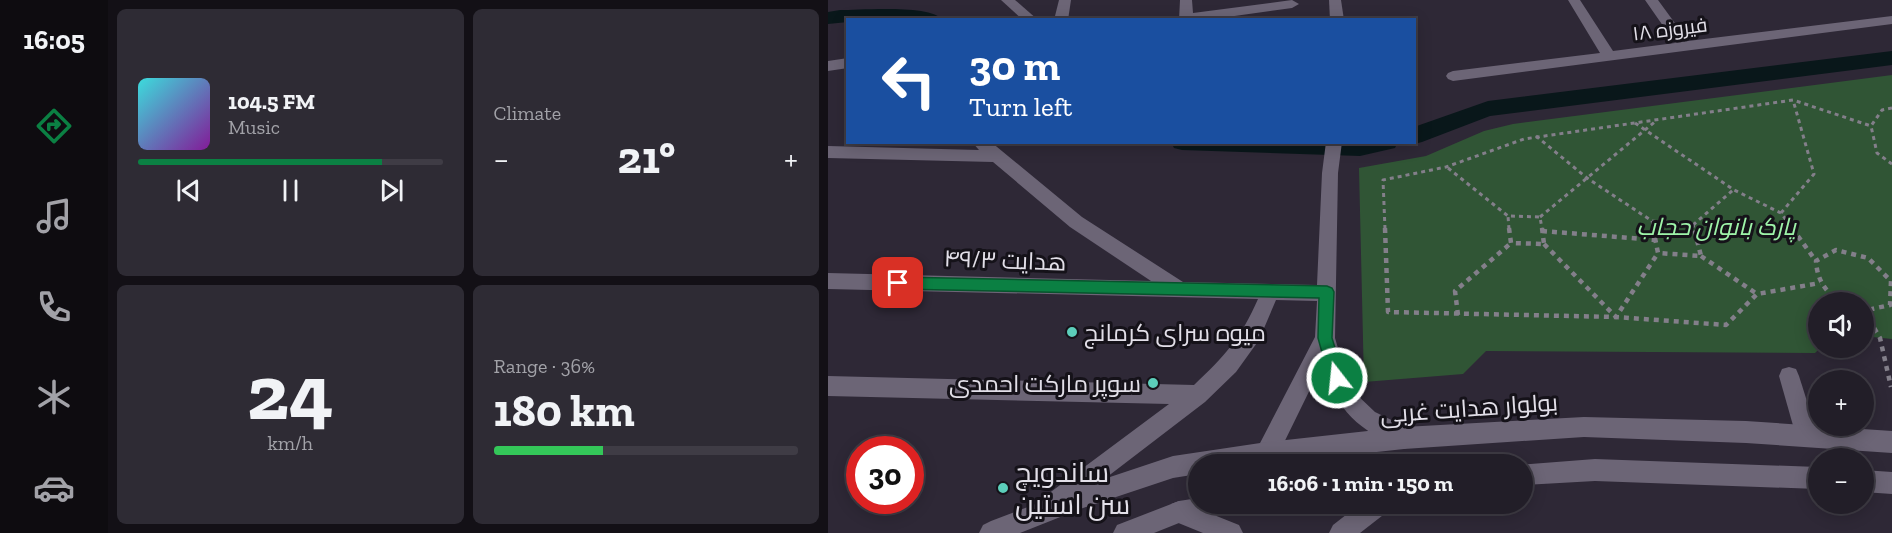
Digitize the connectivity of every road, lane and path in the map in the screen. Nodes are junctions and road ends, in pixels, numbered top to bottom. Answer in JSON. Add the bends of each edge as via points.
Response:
{"nodes":[{"id":1,"x":1007,"y":0,"type":"edge"},
{"id":2,"x":1065,"y":0,"type":"edge"},
{"id":3,"x":1186,"y":0,"type":"edge"},
{"id":4,"x":1335,"y":0,"type":"edge"},
{"id":5,"x":1574,"y":0,"type":"edge"},
{"id":6,"x":1651,"y":0,"type":"edge"},
{"id":7,"x":1293,"y":4,"type":"dead end"},
{"id":8,"x":1030,"y":18,"type":"edge"},
{"id":9,"x":1061,"y":18,"type":"edge"},
{"id":10,"x":1186,"y":18,"type":"edge"},
{"id":11,"x":1193,"y":18,"type":"edge"},
{"id":12,"x":1337,"y":18,"type":"edge"},
{"id":13,"x":1892,"y":20,"type":"edge"},
{"id":14,"x":1685,"y":46,"type":"junction"},
{"id":15,"x":1609,"y":56,"type":"junction"},
{"id":16,"x":846,"y":63,"type":"edge"},
{"id":17,"x":828,"y":66,"type":"edge"},
{"id":18,"x":1453,"y":76,"type":"dead end"},
{"id":19,"x":1793,"y":100,"type":"junction"},
{"id":20,"x":1892,"y":108,"type":"edge"},
{"id":21,"x":1657,"y":120,"type":"junction"},
{"id":22,"x":1635,"y":122,"type":"junction"},
{"id":23,"x":1871,"y":126,"type":"junction"},
{"id":24,"x":1645,"y":131,"type":"junction"},
{"id":25,"x":1536,"y":136,"type":"junction"},
{"id":26,"x":982,"y":144,"type":"edge"},
{"id":27,"x":1334,"y":144,"type":"edge"},
{"id":28,"x":828,"y":152,"type":"edge"},
{"id":29,"x":995,"y":156,"type":"junction"},
{"id":30,"x":1892,"y":164,"type":"edge"},
{"id":31,"x":1448,"y":167,"type":"junction"},
{"id":32,"x":1587,"y":178,"type":"junction"},
{"id":33,"x":1734,"y":190,"type":"junction"},
{"id":34,"x":1781,"y":213,"type":"junction"},
{"id":35,"x":1508,"y":216,"type":"junction"},
{"id":36,"x":1540,"y":217,"type":"junction"},
{"id":37,"x":1652,"y":221,"type":"junction"},
{"id":38,"x":1693,"y":225,"type":"junction"},
{"id":39,"x":1542,"y":231,"type":"junction"},
{"id":40,"x":1656,"y":240,"type":"junction"},
{"id":41,"x":1511,"y":243,"type":"junction"},
{"id":42,"x":1544,"y":244,"type":"junction"},
{"id":43,"x":1658,"y":252,"type":"junction"},
{"id":44,"x":1701,"y":256,"type":"junction"},
{"id":45,"x":1816,"y":261,"type":"junction"},
{"id":46,"x":828,"y":281,"type":"edge"},
{"id":47,"x":1820,"y":284,"type":"junction"},
{"id":48,"x":1180,"y":290,"type":"junction"},
{"id":49,"x":1270,"y":292,"type":"junction"},
{"id":50,"x":1327,"y":292,"type":"junction"},
{"id":51,"x":1829,"y":292,"type":"edge"},
{"id":52,"x":1757,"y":294,"type":"junction"},
{"id":53,"x":1874,"y":308,"type":"edge"},
{"id":54,"x":1458,"y":315,"type":"junction"},
{"id":55,"x":1616,"y":317,"type":"junction"},
{"id":56,"x":1874,"y":328,"type":"edge"},
{"id":57,"x":1325,"y":338,"type":"junction"},
{"id":58,"x":1789,"y":376,"type":"dead end"},
{"id":59,"x":828,"y":386,"type":"edge"},
{"id":60,"x":1891,"y":387,"type":"edge"},
{"id":61,"x":1198,"y":395,"type":"junction"},
{"id":62,"x":1807,"y":436,"type":"junction"},
{"id":63,"x":1404,"y":438,"type":"junction"},
{"id":64,"x":1892,"y":442,"type":"edge"},
{"id":65,"x":1267,"y":453,"type":"junction"},
{"id":66,"x":1533,"y":473,"type":"edge"},
{"id":67,"x":1808,"y":478,"type":"edge"},
{"id":68,"x":1874,"y":482,"type":"edge"},
{"id":69,"x":1892,"y":483,"type":"edge"},
{"id":70,"x":1188,"y":511,"type":"edge"},
{"id":71,"x":1179,"y":512,"type":"junction"},
{"id":72,"x":1041,"y":513,"type":"junction"},
{"id":73,"x":1366,"y":514,"type":"edge"},
{"id":74,"x":991,"y":533,"type":"edge"},
{"id":75,"x":1125,"y":533,"type":"edge"},
{"id":76,"x":1231,"y":533,"type":"edge"},
{"id":77,"x":1341,"y":533,"type":"edge"}],
"edges":[{"from":1,"to":8,"type":"street"},
{"from":2,"to":9,"type":"street"},
{"from":3,"to":10,"type":"street"},
{"from":4,"to":12,"type":"street"},
{"from":5,"to":15,"type":"street"},
{"from":6,"to":14,"type":"street"},
{"from":7,"to":11,"type":"street"},
{"from":13,"to":14,"type":"street","name":"فیروزه ۱۸"},
{"from":14,"to":15,"type":"street","name":"فیروزه ۱۸"},
{"from":15,"to":18,"type":"street","name":"فیروزه ۱۸"},
{"from":16,"to":17,"type":"street"},
{"from":19,"to":21,"type":"path"},
{"from":19,"to":23,"type":"path"},
{"from":19,"to":34,"type":"path","via":[[1814,174]]},
{"from":20,"to":23,"type":"path","via":[[1882,110]]},
{"from":21,"to":22,"type":"path"},
{"from":21,"to":24,"type":"path"},
{"from":22,"to":24,"type":"path"},
{"from":22,"to":25,"type":"path"},
{"from":23,"to":30,"type":"path","via":[[1877,153]]},
{"from":24,"to":32,"type":"path"},
{"from":24,"to":33,"type":"path"},
{"from":25,"to":31,"type":"path"},
{"from":25,"to":32,"type":"path"},
{"from":26,"to":29,"type":"street"},
{"from":27,"to":50,"type":"street"},
{"from":28,"to":29,"type":"street"},
{"from":29,"to":48,"type":"street","via":[[1076,222]]},
{"from":31,"to":35,"type":"path"},
{"from":31,"to":54,"type":"path","via":[[1383,180],[1388,312]]},
{"from":32,"to":36,"type":"path"},
{"from":32,"to":37,"type":"path"},
{"from":33,"to":34,"type":"path"},
{"from":33,"to":38,"type":"path"},
{"from":34,"to":45,"type":"path"},
{"from":35,"to":36,"type":"path"},
{"from":35,"to":41,"type":"path"},
{"from":36,"to":39,"type":"path"},
{"from":37,"to":38,"type":"path"},
{"from":37,"to":40,"type":"path"},
{"from":38,"to":44,"type":"path"},
{"from":39,"to":40,"type":"path"},
{"from":39,"to":42,"type":"path"},
{"from":40,"to":43,"type":"path"},
{"from":41,"to":42,"type":"path"},
{"from":41,"to":54,"type":"path","via":[[1455,291]]},
{"from":42,"to":55,"type":"path"},
{"from":43,"to":44,"type":"path"},
{"from":43,"to":55,"type":"path"},
{"from":44,"to":52,"type":"path"},
{"from":45,"to":47,"type":"path"},
{"from":45,"to":53,"type":"path","via":[[1836,250],[1868,258],[1891,281],[1890,304]]},
{"from":46,"to":48,"type":"street","name":"هدایت ۴۹/۳"},
{"from":47,"to":51,"type":"path"},
{"from":47,"to":52,"type":"path"},
{"from":48,"to":49,"type":"street","name":"هدایت ۴۹/۳"},
{"from":49,"to":50,"type":"street","name":"هدایت ۴۹/۳"},
{"from":49,"to":61,"type":"street","via":[[1252,334],[1229,365]]},
{"from":50,"to":57,"type":"street"},
{"from":52,"to":55,"type":"path","via":[[1726,325]]},
{"from":54,"to":55,"type":"path"},
{"from":56,"to":60,"type":"path"},
{"from":57,"to":63,"type":"street","via":[[1348,400],[1368,419]]},
{"from":57,"to":65,"type":"street"},
{"from":58,"to":62,"type":"street"},
{"from":59,"to":61,"type":"street"},
{"from":61,"to":72,"type":"street"},
{"from":62,"to":63,"type":"street","name":"بولوار هدایت غربی","via":[[1584,427]]},
{"from":62,"to":64,"type":"street","name":"بولوار هدایت غربی"},
{"from":63,"to":65,"type":"street","name":"بولوار هدایت غربی"},
{"from":65,"to":72,"type":"street","name":"بولوار هدایت غربی","via":[[1173,466]]},
{"from":66,"to":67,"type":"street","via":[[1595,470]]},
{"from":68,"to":69,"type":"street"},
{"from":70,"to":71,"type":"street"},
{"from":71,"to":75,"type":"street"},
{"from":71,"to":76,"type":"street"},
{"from":72,"to":74,"type":"street","name":"بولوار هدایت غربی"},
{"from":73,"to":77,"type":"street"}]}
